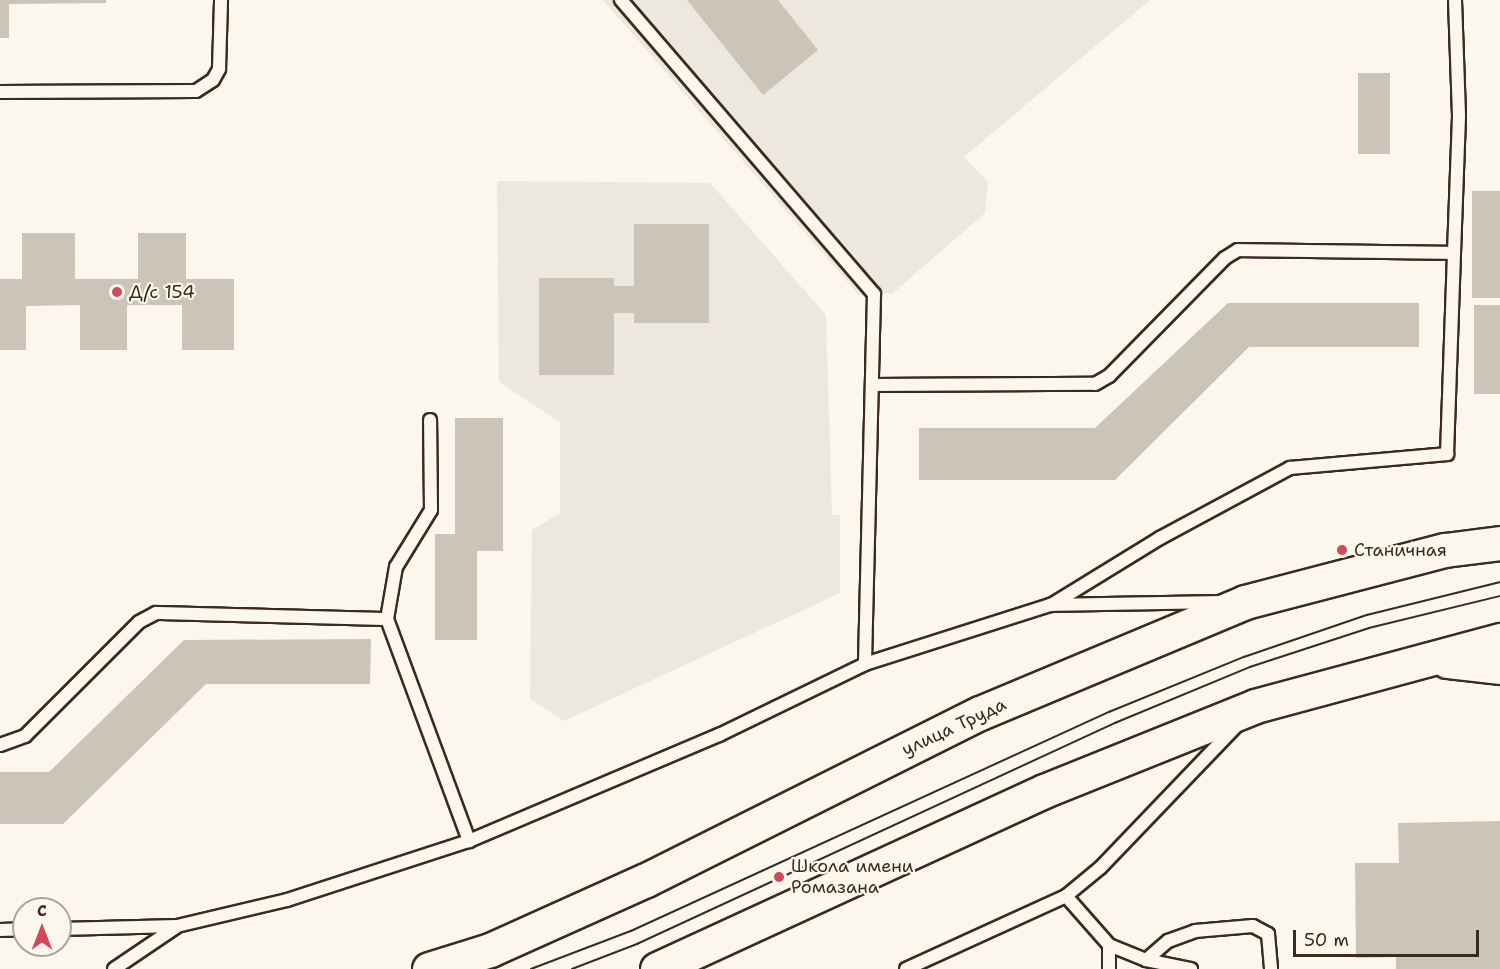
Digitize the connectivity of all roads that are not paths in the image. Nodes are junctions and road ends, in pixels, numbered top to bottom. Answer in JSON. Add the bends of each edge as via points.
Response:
{"nodes":[{"id":1,"x":221,"y":0,"type":"edge"},
{"id":2,"x":621,"y":0,"type":"edge"},
{"id":3,"x":1455,"y":0,"type":"edge"},
{"id":4,"x":0,"y":92,"type":"edge"},
{"id":5,"x":1454,"y":253,"type":"junction"},
{"id":6,"x":872,"y":385,"type":"junction"},
{"id":7,"x":430,"y":420,"type":"dead end"},
{"id":8,"x":1500,"y":528,"type":"edge"},
{"id":9,"x":1484,"y":545,"type":"edge"},
{"id":10,"x":1245,"y":602,"type":"junction"},
{"id":11,"x":1050,"y":605,"type":"junction"},
{"id":12,"x":387,"y":619,"type":"junction"},
{"id":13,"x":1500,"y":640,"type":"edge"},
{"id":14,"x":1427,"y":659,"type":"junction"},
{"id":15,"x":865,"y":664,"type":"junction"},
{"id":16,"x":1500,"y":667,"type":"edge"},
{"id":17,"x":1255,"y":706,"type":"junction"},
{"id":18,"x":0,"y":745,"type":"edge"},
{"id":19,"x":468,"y":841,"type":"junction"},
{"id":20,"x":1066,"y":896,"type":"junction"},
{"id":21,"x":177,"y":926,"type":"junction"},
{"id":22,"x":72,"y":928,"type":"edge"},
{"id":23,"x":1109,"y":945,"type":"junction"},
{"id":24,"x":1146,"y":960,"type":"junction"},
{"id":25,"x":114,"y":969,"type":"edge"},
{"id":26,"x":429,"y":969,"type":"edge"},
{"id":27,"x":657,"y":969,"type":"edge"},
{"id":28,"x":906,"y":969,"type":"edge"},
{"id":29,"x":1109,"y":969,"type":"edge"},
{"id":30,"x":1191,"y":969,"type":"edge"},
{"id":31,"x":1271,"y":969,"type":"edge"}],
"edges":[{"from":1,"to":4,"type":"lane","via":[[219,69],[213,80],[196,91]]},
{"from":2,"to":6,"type":"lane","via":[[874,294]]},
{"from":3,"to":5,"type":"lane","via":[[1459,115]]},
{"from":5,"to":6,"type":"lane","via":[[1238,250],[1225,258],[1109,376],[1095,384]]},
{"from":5,"to":11,"type":"lane","via":[[1447,454],[1290,468],[1160,538]]},
{"from":6,"to":15,"type":"lane"},
{"from":7,"to":12,"type":"lane","via":[[431,510],[396,567]]},
{"from":8,"to":9,"type":"main road","name":"улица Труда"},
{"from":9,"to":10,"type":"main road","name":"улица Труда"},
{"from":10,"to":11,"type":"lane"},
{"from":10,"to":26,"type":"main road","name":"улица Труда","via":[[980,713],[646,880],[490,950]]},
{"from":11,"to":15,"type":"lane"},
{"from":12,"to":18,"type":"lane","via":[[156,613],[139,622],[25,736]]},
{"from":12,"to":19,"type":"lane"},
{"from":13,"to":14,"type":"main road"},
{"from":14,"to":16,"type":"main road"},
{"from":14,"to":17,"type":"main road"},
{"from":15,"to":19,"type":"lane","via":[[719,735]]},
{"from":17,"to":20,"type":"lane","via":[[1101,867]]},
{"from":17,"to":27,"type":"main road","via":[[1044,791]]},
{"from":19,"to":21,"type":"lane","via":[[287,900]]},
{"from":20,"to":23,"type":"lane"},
{"from":20,"to":28,"type":"lane"},
{"from":21,"to":22,"type":"lane"},
{"from":21,"to":25,"type":"lane"},
{"from":23,"to":24,"type":"lane"},
{"from":23,"to":29,"type":"lane"},
{"from":24,"to":30,"type":"lane"},
{"from":24,"to":31,"type":"lane","via":[[1168,941],[1196,931],[1259,927],[1268,934]]}]}
